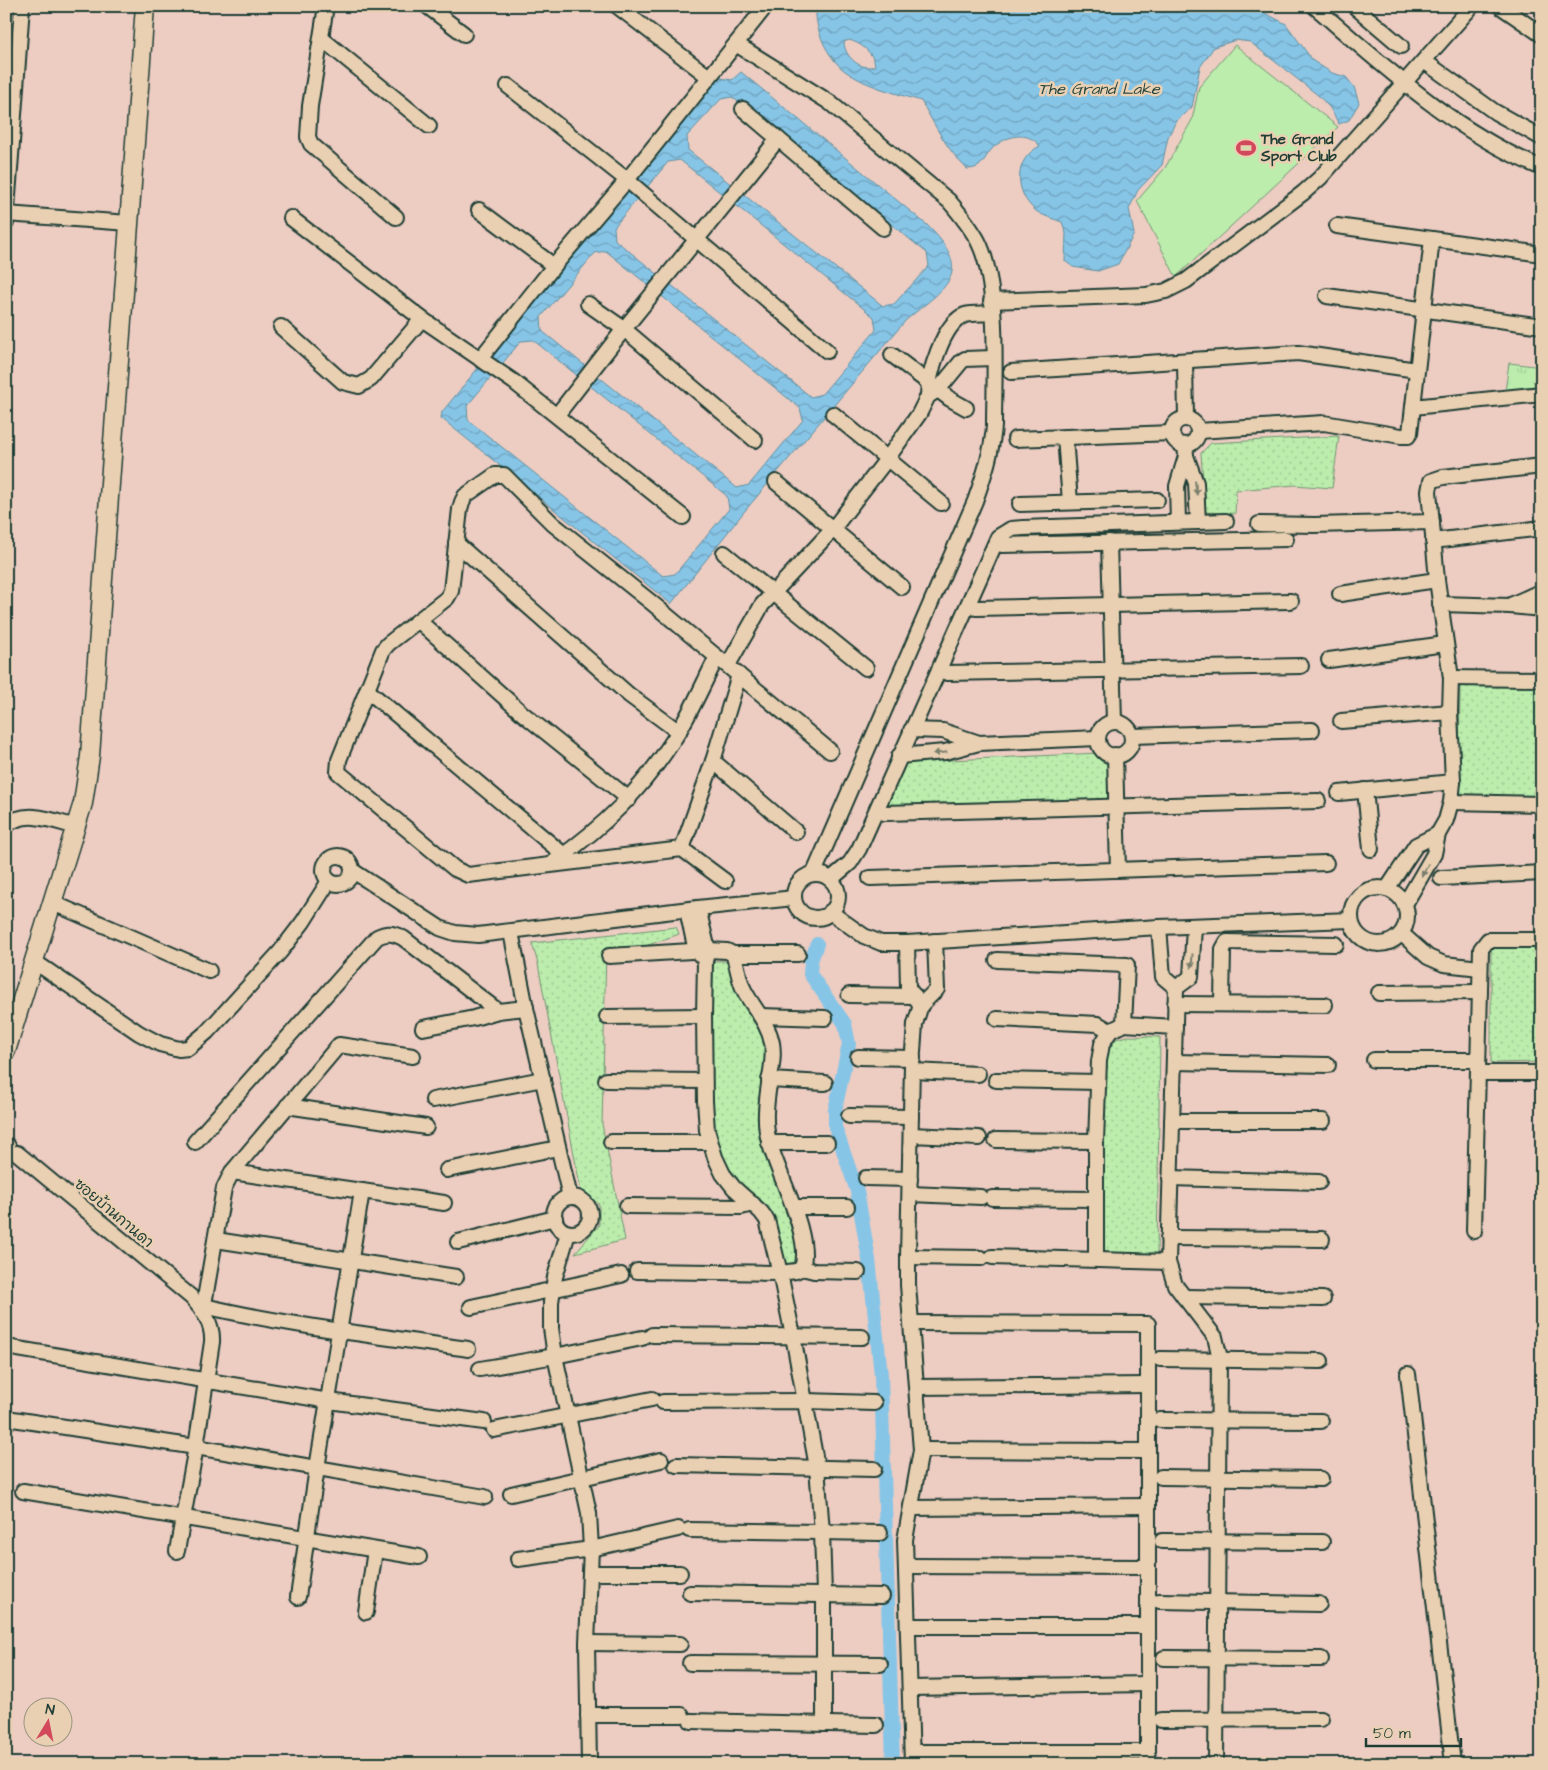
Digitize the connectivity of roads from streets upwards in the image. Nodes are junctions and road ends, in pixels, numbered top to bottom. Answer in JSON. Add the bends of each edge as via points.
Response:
{"nodes":[{"id":1,"x":22,"y":6,"type":"edge"},
{"id":2,"x":145,"y":6,"type":"edge"},
{"id":3,"x":326,"y":6,"type":"edge"},
{"id":4,"x":428,"y":6,"type":"edge"},
{"id":5,"x":617,"y":6,"type":"edge"},
{"id":6,"x":766,"y":6,"type":"edge"},
{"id":7,"x":1314,"y":6,"type":"edge"},
{"id":8,"x":1354,"y":6,"type":"edge"},
{"id":9,"x":1472,"y":6,"type":"edge"},
{"id":10,"x":1500,"y":6,"type":"edge"},
{"id":11,"x":464,"y":34,"type":"dead end"},
{"id":12,"x":1542,"y":35,"type":"edge"},
{"id":13,"x":321,"y":38,"type":"junction"},
{"id":14,"x":736,"y":44,"type":"junction"},
{"id":15,"x":1401,"y":46,"type":"dead end"},
{"id":16,"x":1424,"y":61,"type":"junction"},
{"id":17,"x":709,"y":78,"type":"junction"},
{"id":18,"x":1404,"y":83,"type":"junction"},
{"id":19,"x":508,"y":86,"type":"dead end"},
{"id":20,"x":743,"y":109,"type":"dead end"},
{"id":21,"x":429,"y":126,"type":"dead end"},
{"id":22,"x":1542,"y":138,"type":"edge"},
{"id":23,"x":778,"y":139,"type":"junction"},
{"id":24,"x":1542,"y":168,"type":"edge"},
{"id":25,"x":628,"y":181,"type":"junction"},
{"id":26,"x":479,"y":210,"type":"dead end"},
{"id":27,"x":6,"y":214,"type":"edge"},
{"id":28,"x":396,"y":217,"type":"dead end"},
{"id":29,"x":291,"y":218,"type":"dead end"},
{"id":30,"x":6,"y":223,"type":"edge"},
{"id":31,"x":129,"y":223,"type":"junction"},
{"id":32,"x":1337,"y":226,"type":"dead end"},
{"id":33,"x":883,"y":228,"type":"dead end"},
{"id":34,"x":1432,"y":239,"type":"junction"},
{"id":35,"x":697,"y":240,"type":"junction"},
{"id":36,"x":1542,"y":254,"type":"edge"},
{"id":37,"x":554,"y":266,"type":"junction"},
{"id":38,"x":1326,"y":296,"type":"dead end"},
{"id":39,"x":588,"y":304,"type":"dead end"},
{"id":40,"x":992,"y":307,"type":"junction"},
{"id":41,"x":1424,"y":310,"type":"junction"},
{"id":42,"x":422,"y":319,"type":"junction"},
{"id":43,"x":1542,"y":326,"type":"edge"},
{"id":44,"x":281,"y":327,"type":"dead end"},
{"id":45,"x":624,"y":329,"type":"junction"},
{"id":46,"x":827,"y":351,"type":"dead end"},
{"id":47,"x":892,"y":354,"type":"dead end"},
{"id":48,"x":994,"y":358,"type":"junction"},
{"id":49,"x":481,"y":360,"type":"junction"},
{"id":50,"x":1185,"y":361,"type":"junction"},
{"id":51,"x":1417,"y":370,"type":"junction"},
{"id":52,"x":1011,"y":372,"type":"dead end"},
{"id":53,"x":931,"y":389,"type":"junction"},
{"id":54,"x":1542,"y":394,"type":"edge"},
{"id":55,"x":966,"y":408,"type":"dead end"},
{"id":56,"x":1413,"y":408,"type":"junction"},
{"id":57,"x":833,"y":414,"type":"dead end"},
{"id":58,"x":557,"y":415,"type":"junction"},
{"id":59,"x":1186,"y":419,"type":"junction"},
{"id":60,"x":1198,"y":431,"type":"junction"},
{"id":61,"x":1172,"y":433,"type":"junction"},
{"id":62,"x":1066,"y":437,"type":"junction"},
{"id":63,"x":1015,"y":439,"type":"dead end"},
{"id":64,"x":755,"y":440,"type":"dead end"},
{"id":65,"x":1185,"y":450,"type":"junction"},
{"id":66,"x":886,"y":458,"type":"junction"},
{"id":67,"x":1542,"y":466,"type":"edge"},
{"id":68,"x":776,"y":482,"type":"dead end"},
{"id":69,"x":1157,"y":500,"type":"dead end"},
{"id":70,"x":1070,"y":502,"type":"junction"},
{"id":71,"x":941,"y":503,"type":"dead end"},
{"id":72,"x":1020,"y":504,"type":"dead end"},
{"id":73,"x":683,"y":517,"type":"dead end"},
{"id":74,"x":1226,"y":521,"type":"dead end"},
{"id":75,"x":1178,"y":522,"type":"junction"},
{"id":76,"x":1198,"y":522,"type":"junction"},
{"id":77,"x":1432,"y":522,"type":"junction"},
{"id":78,"x":1259,"y":524,"type":"dead end"},
{"id":79,"x":1542,"y":528,"type":"edge"},
{"id":80,"x":832,"y":530,"type":"junction"},
{"id":81,"x":1286,"y":539,"type":"dead end"},
{"id":82,"x":1433,"y":541,"type":"junction"},
{"id":83,"x":1109,"y":542,"type":"junction"},
{"id":84,"x":456,"y":543,"type":"junction"},
{"id":85,"x":1002,"y":546,"type":"dead end"},
{"id":86,"x":724,"y":553,"type":"dead end"},
{"id":87,"x":1437,"y":580,"type":"junction"},
{"id":88,"x":902,"y":586,"type":"dead end"},
{"id":89,"x":1542,"y":590,"type":"edge"},
{"id":90,"x":773,"y":592,"type":"junction"},
{"id":91,"x":1340,"y":594,"type":"dead end"},
{"id":92,"x":1291,"y":601,"type":"dead end"},
{"id":93,"x":1440,"y":604,"type":"junction"},
{"id":94,"x":1111,"y":605,"type":"junction"},
{"id":95,"x":1510,"y":606,"type":"junction"},
{"id":96,"x":976,"y":608,"type":"dead end"},
{"id":97,"x":1542,"y":609,"type":"edge"},
{"id":98,"x":419,"y":621,"type":"junction"},
{"id":99,"x":1445,"y":644,"type":"junction"},
{"id":100,"x":1329,"y":660,"type":"dead end"},
{"id":101,"x":722,"y":661,"type":"junction"},
{"id":102,"x":1301,"y":666,"type":"dead end"},
{"id":103,"x":866,"y":668,"type":"dead end"},
{"id":104,"x":1113,"y":670,"type":"junction"},
{"id":105,"x":947,"y":673,"type":"dead end"},
{"id":106,"x":739,"y":675,"type":"junction"},
{"id":107,"x":1452,"y":678,"type":"junction"},
{"id":108,"x":1542,"y":680,"type":"edge"},
{"id":109,"x":367,"y":690,"type":"junction"},
{"id":110,"x":1450,"y":712,"type":"junction"},
{"id":111,"x":1342,"y":721,"type":"dead end"},
{"id":112,"x":1114,"y":722,"type":"junction"},
{"id":113,"x":911,"y":730,"type":"junction"},
{"id":114,"x":1312,"y":730,"type":"dead end"},
{"id":115,"x":679,"y":732,"type":"junction"},
{"id":116,"x":1132,"y":736,"type":"junction"},
{"id":117,"x":1098,"y":738,"type":"junction"},
{"id":118,"x":979,"y":743,"type":"junction"},
{"id":119,"x":830,"y":751,"type":"dead end"},
{"id":120,"x":1115,"y":755,"type":"junction"},
{"id":121,"x":899,"y":756,"type":"junction"},
{"id":122,"x":713,"y":761,"type":"junction"},
{"id":123,"x":1453,"y":782,"type":"junction"},
{"id":124,"x":1365,"y":790,"type":"junction"},
{"id":125,"x":1339,"y":793,"type":"dead end"},
{"id":126,"x":629,"y":798,"type":"junction"},
{"id":127,"x":1318,"y":801,"type":"dead end"},
{"id":128,"x":1451,"y":802,"type":"junction"},
{"id":129,"x":1542,"y":804,"type":"edge"},
{"id":130,"x":1116,"y":806,"type":"junction"},
{"id":131,"x":884,"y":813,"type":"dead end"},
{"id":132,"x":6,"y":826,"type":"edge"},
{"id":133,"x":76,"y":827,"type":"junction"},
{"id":134,"x":796,"y":832,"type":"dead end"},
{"id":135,"x":1438,"y":834,"type":"junction"},
{"id":136,"x":682,"y":849,"type":"junction"},
{"id":137,"x":1372,"y":849,"type":"dead end"},
{"id":138,"x":564,"y":855,"type":"junction"},
{"id":139,"x":1326,"y":863,"type":"dead end"},
{"id":140,"x":551,"y":864,"type":"junction"},
{"id":141,"x":1118,"y":870,"type":"junction"},
{"id":142,"x":353,"y":871,"type":"junction"},
{"id":143,"x":1542,"y":873,"type":"edge"},
{"id":144,"x":814,"y":874,"type":"junction"},
{"id":145,"x":870,"y":878,"type":"dead end"},
{"id":146,"x":1441,"y":878,"type":"dead end"},
{"id":147,"x":831,"y":879,"type":"junction"},
{"id":148,"x":329,"y":881,"type":"junction"},
{"id":149,"x":725,"y":881,"type":"dead end"},
{"id":150,"x":1387,"y":889,"type":"junction"},
{"id":151,"x":794,"y":898,"type":"junction"},
{"id":152,"x":54,"y":903,"type":"junction"},
{"id":153,"x":1405,"y":904,"type":"junction"},
{"id":154,"x":693,"y":909,"type":"junction"},
{"id":155,"x":830,"y":912,"type":"junction"},
{"id":156,"x":1351,"y":920,"type":"junction"},
{"id":157,"x":1159,"y":927,"type":"junction"},
{"id":158,"x":1194,"y":927,"type":"junction"},
{"id":159,"x":511,"y":932,"type":"junction"},
{"id":160,"x":1402,"y":934,"type":"junction"},
{"id":161,"x":1542,"y":940,"type":"edge"},
{"id":162,"x":935,"y":941,"type":"junction"},
{"id":163,"x":906,"y":943,"type":"junction"},
{"id":164,"x":1336,"y":944,"type":"dead end"},
{"id":165,"x":703,"y":954,"type":"junction"},
{"id":166,"x":733,"y":954,"type":"junction"},
{"id":167,"x":798,"y":954,"type":"dead end"},
{"id":168,"x":609,"y":956,"type":"dead end"},
{"id":169,"x":997,"y":960,"type":"dead end"},
{"id":170,"x":35,"y":962,"type":"junction"},
{"id":171,"x":1480,"y":968,"type":"junction"},
{"id":172,"x":210,"y":971,"type":"dead end"},
{"id":173,"x":1176,"y":988,"type":"junction"},
{"id":174,"x":1480,"y":992,"type":"junction"},
{"id":175,"x":1379,"y":993,"type":"dead end"},
{"id":176,"x":849,"y":995,"type":"dead end"},
{"id":177,"x":918,"y":1000,"type":"junction"},
{"id":178,"x":1222,"y":1003,"type":"junction"},
{"id":179,"x":1176,"y":1004,"type":"junction"},
{"id":180,"x":1325,"y":1005,"type":"dead end"},
{"id":181,"x":526,"y":1008,"type":"junction"},
{"id":182,"x":498,"y":1011,"type":"junction"},
{"id":183,"x":704,"y":1016,"type":"junction"},
{"id":184,"x":762,"y":1016,"type":"junction"},
{"id":185,"x":607,"y":1017,"type":"dead end"},
{"id":186,"x":825,"y":1018,"type":"dead end"},
{"id":187,"x":997,"y":1020,"type":"dead end"},
{"id":188,"x":1124,"y":1024,"type":"junction"},
{"id":189,"x":1175,"y":1026,"type":"junction"},
{"id":190,"x":423,"y":1028,"type":"dead end"},
{"id":191,"x":1110,"y":1031,"type":"junction"},
{"id":192,"x":6,"y":1052,"type":"edge"},
{"id":193,"x":413,"y":1056,"type":"dead end"},
{"id":194,"x":858,"y":1057,"type":"dead end"},
{"id":195,"x":1374,"y":1060,"type":"dead end"},
{"id":196,"x":1174,"y":1062,"type":"junction"},
{"id":197,"x":913,"y":1064,"type":"junction"},
{"id":198,"x":1328,"y":1064,"type":"dead end"},
{"id":199,"x":1478,"y":1067,"type":"junction"},
{"id":200,"x":1542,"y":1072,"type":"edge"},
{"id":201,"x":978,"y":1074,"type":"dead end"},
{"id":202,"x":542,"y":1079,"type":"junction"},
{"id":203,"x":606,"y":1080,"type":"dead end"},
{"id":204,"x":770,"y":1080,"type":"junction"},
{"id":205,"x":996,"y":1080,"type":"dead end"},
{"id":206,"x":704,"y":1081,"type":"junction"},
{"id":207,"x":1098,"y":1082,"type":"junction"},
{"id":208,"x":825,"y":1083,"type":"dead end"},
{"id":209,"x":433,"y":1100,"type":"dead end"},
{"id":210,"x":287,"y":1106,"type":"junction"},
{"id":211,"x":849,"y":1116,"type":"dead end"},
{"id":212,"x":911,"y":1117,"type":"junction"},
{"id":213,"x":1172,"y":1121,"type":"junction"},
{"id":214,"x":1323,"y":1121,"type":"dead end"},
{"id":215,"x":426,"y":1126,"type":"dead end"},
{"id":216,"x":911,"y":1135,"type":"junction"},
{"id":217,"x":979,"y":1138,"type":"dead end"},
{"id":218,"x":996,"y":1140,"type":"dead end"},
{"id":219,"x":1096,"y":1141,"type":"junction"},
{"id":220,"x":195,"y":1142,"type":"dead end"},
{"id":221,"x":611,"y":1142,"type":"dead end"},
{"id":222,"x":710,"y":1142,"type":"junction"},
{"id":223,"x":769,"y":1143,"type":"junction"},
{"id":224,"x":827,"y":1143,"type":"dead end"},
{"id":225,"x":10,"y":1148,"type":"edge"},
{"id":226,"x":558,"y":1148,"type":"junction"},
{"id":227,"x":447,"y":1170,"type":"dead end"},
{"id":228,"x":232,"y":1172,"type":"junction"},
{"id":229,"x":866,"y":1178,"type":"dead end"},
{"id":230,"x":910,"y":1178,"type":"junction"},
{"id":231,"x":1170,"y":1178,"type":"junction"},
{"id":232,"x":1319,"y":1182,"type":"dead end"},
{"id":233,"x":362,"y":1191,"type":"junction"},
{"id":234,"x":910,"y":1194,"type":"junction"},
{"id":235,"x":570,"y":1197,"type":"junction"},
{"id":236,"x":1096,"y":1199,"type":"junction"},
{"id":237,"x":444,"y":1203,"type":"dead end"},
{"id":238,"x":753,"y":1204,"type":"junction"},
{"id":239,"x":627,"y":1206,"type":"dead end"},
{"id":240,"x":794,"y":1207,"type":"junction"},
{"id":241,"x":847,"y":1207,"type":"dead end"},
{"id":242,"x":555,"y":1218,"type":"junction"},
{"id":243,"x":1474,"y":1231,"type":"dead end"},
{"id":244,"x":568,"y":1232,"type":"junction"},
{"id":245,"x":1168,"y":1238,"type":"junction"},
{"id":246,"x":1322,"y":1239,"type":"dead end"},
{"id":247,"x":216,"y":1240,"type":"junction"},
{"id":248,"x":458,"y":1242,"type":"dead end"},
{"id":249,"x":908,"y":1256,"type":"junction"},
{"id":250,"x":1096,"y":1259,"type":"junction"},
{"id":251,"x":351,"y":1261,"type":"junction"},
{"id":252,"x":1168,"y":1262,"type":"junction"},
{"id":253,"x":802,"y":1268,"type":"junction"},
{"id":254,"x":638,"y":1271,"type":"dead end"},
{"id":255,"x":780,"y":1272,"type":"junction"},
{"id":256,"x":858,"y":1272,"type":"dead end"},
{"id":257,"x":621,"y":1275,"type":"dead end"},
{"id":258,"x":456,"y":1277,"type":"dead end"},
{"id":259,"x":553,"y":1290,"type":"junction"},
{"id":260,"x":1184,"y":1297,"type":"junction"},
{"id":261,"x":1323,"y":1299,"type":"dead end"},
{"id":262,"x":471,"y":1307,"type":"dead end"},
{"id":263,"x":203,"y":1308,"type":"junction"},
{"id":264,"x":911,"y":1323,"type":"junction"},
{"id":265,"x":340,"y":1330,"type":"junction"},
{"id":266,"x":794,"y":1336,"type":"junction"},
{"id":267,"x":862,"y":1337,"type":"dead end"},
{"id":268,"x":6,"y":1347,"type":"edge"},
{"id":269,"x":468,"y":1349,"type":"dead end"},
{"id":270,"x":555,"y":1356,"type":"junction"},
{"id":271,"x":1160,"y":1359,"type":"dead end"},
{"id":272,"x":1219,"y":1360,"type":"junction"},
{"id":273,"x":1321,"y":1361,"type":"dead end"},
{"id":274,"x":480,"y":1369,"type":"dead end"},
{"id":275,"x":1408,"y":1374,"type":"dead end"},
{"id":276,"x":206,"y":1380,"type":"junction"},
{"id":277,"x":1148,"y":1385,"type":"junction"},
{"id":278,"x":917,"y":1387,"type":"junction"},
{"id":279,"x":329,"y":1401,"type":"junction"},
{"id":280,"x":806,"y":1401,"type":"junction"},
{"id":281,"x":874,"y":1403,"type":"dead end"},
{"id":282,"x":568,"y":1416,"type":"junction"},
{"id":283,"x":13,"y":1419,"type":"dead end"},
{"id":284,"x":1160,"y":1420,"type":"dead end"},
{"id":285,"x":1218,"y":1420,"type":"junction"},
{"id":286,"x":1322,"y":1420,"type":"dead end"},
{"id":287,"x":196,"y":1447,"type":"junction"},
{"id":288,"x":921,"y":1450,"type":"junction"},
{"id":289,"x":1148,"y":1451,"type":"junction"},
{"id":290,"x":661,"y":1460,"type":"dead end"},
{"id":291,"x":676,"y":1465,"type":"dead end"},
{"id":292,"x":817,"y":1467,"type":"junction"},
{"id":293,"x":317,"y":1468,"type":"junction"},
{"id":294,"x":874,"y":1468,"type":"dead end"},
{"id":295,"x":1161,"y":1477,"type":"dead end"},
{"id":296,"x":1218,"y":1478,"type":"junction"},
{"id":297,"x":582,"y":1479,"type":"junction"},
{"id":298,"x":1321,"y":1479,"type":"dead end"},
{"id":299,"x":23,"y":1491,"type":"dead end"},
{"id":300,"x":512,"y":1494,"type":"dead end"},
{"id":301,"x":485,"y":1497,"type":"dead end"},
{"id":302,"x":1148,"y":1506,"type":"junction"},
{"id":303,"x":911,"y":1508,"type":"junction"},
{"id":304,"x":183,"y":1518,"type":"junction"},
{"id":305,"x":822,"y":1532,"type":"junction"},
{"id":306,"x":880,"y":1533,"type":"dead end"},
{"id":307,"x":306,"y":1539,"type":"junction"},
{"id":308,"x":1162,"y":1541,"type":"dead end"},
{"id":309,"x":1218,"y":1541,"type":"junction"},
{"id":310,"x":1322,"y":1542,"type":"dead end"},
{"id":311,"x":591,"y":1548,"type":"junction"},
{"id":312,"x":375,"y":1550,"type":"junction"},
{"id":313,"x":177,"y":1551,"type":"dead end"},
{"id":314,"x":419,"y":1557,"type":"dead end"},
{"id":315,"x":518,"y":1559,"type":"dead end"},
{"id":316,"x":906,"y":1566,"type":"junction"},
{"id":317,"x":1148,"y":1567,"type":"junction"},
{"id":318,"x":590,"y":1573,"type":"junction"},
{"id":319,"x":680,"y":1573,"type":"dead end"},
{"id":320,"x":690,"y":1593,"type":"dead end"},
{"id":321,"x":824,"y":1594,"type":"junction"},
{"id":322,"x":882,"y":1596,"type":"dead end"},
{"id":323,"x":298,"y":1597,"type":"dead end"},
{"id":324,"x":1159,"y":1600,"type":"dead end"},
{"id":325,"x":1217,"y":1602,"type":"junction"},
{"id":326,"x":1319,"y":1604,"type":"dead end"},
{"id":327,"x":366,"y":1612,"type":"dead end"},
{"id":328,"x":908,"y":1626,"type":"junction"},
{"id":329,"x":1148,"y":1626,"type":"junction"},
{"id":330,"x":587,"y":1643,"type":"junction"},
{"id":331,"x":680,"y":1644,"type":"dead end"},
{"id":332,"x":1164,"y":1658,"type":"dead end"},
{"id":333,"x":1217,"y":1658,"type":"junction"},
{"id":334,"x":1321,"y":1659,"type":"dead end"},
{"id":335,"x":690,"y":1663,"type":"dead end"},
{"id":336,"x":825,"y":1663,"type":"junction"},
{"id":337,"x":880,"y":1664,"type":"dead end"},
{"id":338,"x":1148,"y":1684,"type":"junction"},
{"id":339,"x":910,"y":1688,"type":"junction"},
{"id":340,"x":588,"y":1715,"type":"junction"},
{"id":341,"x":1321,"y":1719,"type":"dead end"},
{"id":342,"x":1161,"y":1720,"type":"dead end"},
{"id":343,"x":1216,"y":1720,"type":"junction"},
{"id":344,"x":824,"y":1724,"type":"junction"},
{"id":345,"x":876,"y":1725,"type":"dead end"},
{"id":346,"x":912,"y":1758,"type":"edge"},
{"id":347,"x":1148,"y":1758,"type":"edge"},
{"id":348,"x":589,"y":1764,"type":"edge"},
{"id":349,"x":1216,"y":1764,"type":"edge"},
{"id":350,"x":1453,"y":1764,"type":"edge"}],
"edges":[{"from":1,"to":27,"type":"street"},
{"from":2,"to":31,"type":"street"},
{"from":3,"to":13,"type":"street"},
{"from":4,"to":11,"type":"street"},
{"from":5,"to":17,"type":"street"},
{"from":6,"to":14,"type":"street"},
{"from":7,"to":18,"type":"street"},
{"from":8,"to":15,"type":"street"},
{"from":9,"to":16,"type":"street"},
{"from":10,"to":12,"type":"street"},
{"from":13,"to":21,"type":"street"},
{"from":13,"to":28,"type":"street","via":[[310,106],[310,144]]},
{"from":14,"to":17,"type":"street"},
{"from":14,"to":40,"type":"street","via":[[829,102],[949,201],[979,242],[988,274]]},
{"from":16,"to":18,"type":"street"},
{"from":16,"to":22,"type":"street","via":[[1495,112]]},
{"from":17,"to":25,"type":"street"},
{"from":18,"to":24,"type":"street","via":[[1479,136]]},
{"from":18,"to":40,"type":"street","via":[[1320,178],[1186,281],[1166,291],[1146,295]]},
{"from":19,"to":25,"type":"street"},
{"from":20,"to":23,"type":"street"},
{"from":23,"to":33,"type":"street"},
{"from":23,"to":35,"type":"street"},
{"from":25,"to":35,"type":"street"},
{"from":25,"to":37,"type":"street"},
{"from":26,"to":37,"type":"street"},
{"from":27,"to":30,"type":"street"},
{"from":27,"to":31,"type":"street"},
{"from":29,"to":42,"type":"street"},
{"from":31,"to":133,"type":"street","via":[[90,751],[83,803]]},
{"from":32,"to":34,"type":"street"},
{"from":34,"to":36,"type":"street"},
{"from":34,"to":41,"type":"street"},
{"from":35,"to":45,"type":"street"},
{"from":35,"to":46,"type":"street"},
{"from":37,"to":49,"type":"street"},
{"from":38,"to":41,"type":"street"},
{"from":39,"to":45,"type":"street"},
{"from":40,"to":48,"type":"street"},
{"from":40,"to":53,"type":"street","via":[[965,315],[952,325],[941,344]]},
{"from":41,"to":43,"type":"street"},
{"from":41,"to":51,"type":"street"},
{"from":42,"to":44,"type":"street","via":[[371,379],[359,386],[343,382]]},
{"from":42,"to":49,"type":"street"},
{"from":45,"to":58,"type":"street"},
{"from":45,"to":64,"type":"street"},
{"from":47,"to":53,"type":"street"},
{"from":48,"to":53,"type":"street","via":[[965,359]]},
{"from":48,"to":144,"type":"street","via":[[994,426],[986,470]]},
{"from":49,"to":58,"type":"street"},
{"from":50,"to":51,"type":"street","via":[[1303,353]]},
{"from":50,"to":52,"type":"street"},
{"from":50,"to":59,"type":"street"},
{"from":51,"to":56,"type":"street"},
{"from":53,"to":55,"type":"street"},
{"from":53,"to":66,"type":"street","via":[[919,414]]},
{"from":54,"to":56,"type":"street"},
{"from":56,"to":60,"type":"street","via":[[1410,433],[1405,436],[1324,423]]},
{"from":57,"to":66,"type":"street"},
{"from":58,"to":73,"type":"street"},
{"from":59,"to":60,"type":"street","via":[[1194,423]]},
{"from":59,"to":61,"type":"street","via":[[1175,424]]},
{"from":60,"to":65,"type":"street","via":[[1196,439]]},
{"from":61,"to":62,"type":"street"},
{"from":61,"to":65,"type":"street"},
{"from":62,"to":63,"type":"street"},
{"from":62,"to":70,"type":"street"},
{"from":65,"to":75,"type":"street","via":[[1177,488]]},
{"from":65,"to":76,"type":"street","one_way":true,"via":[[1196,483]]},
{"from":66,"to":71,"type":"street"},
{"from":66,"to":80,"type":"street"},
{"from":67,"to":77,"type":"street","via":[[1432,481],[1429,491]]},
{"from":68,"to":80,"type":"street"},
{"from":69,"to":70,"type":"street"},
{"from":70,"to":72,"type":"street"},
{"from":74,"to":76,"type":"street"},
{"from":75,"to":76,"type":"street"},
{"from":75,"to":113,"type":"street","via":[[1023,528],[1004,532],[992,548]]},
{"from":77,"to":78,"type":"street"},
{"from":77,"to":82,"type":"street"},
{"from":79,"to":82,"type":"street"},
{"from":80,"to":88,"type":"street"},
{"from":80,"to":90,"type":"street"},
{"from":81,"to":83,"type":"street"},
{"from":82,"to":87,"type":"street"},
{"from":83,"to":85,"type":"street"},
{"from":83,"to":94,"type":"street"},
{"from":84,"to":98,"type":"street","via":[[451,591],[443,603]]},
{"from":84,"to":101,"type":"street","via":[[460,509],[466,496],[495,475],[504,476],[553,524]]},
{"from":84,"to":115,"type":"street","via":[[629,695]]},
{"from":86,"to":90,"type":"street"},
{"from":87,"to":91,"type":"street"},
{"from":87,"to":93,"type":"street"},
{"from":89,"to":95,"type":"street"},
{"from":90,"to":101,"type":"street"},
{"from":90,"to":103,"type":"street"},
{"from":92,"to":94,"type":"street"},
{"from":93,"to":95,"type":"street"},
{"from":93,"to":99,"type":"street"},
{"from":94,"to":96,"type":"street"},
{"from":94,"to":104,"type":"street"},
{"from":95,"to":97,"type":"street"},
{"from":98,"to":109,"type":"street","via":[[383,650]]},
{"from":98,"to":126,"type":"street","via":[[522,713]]},
{"from":99,"to":100,"type":"street"},
{"from":99,"to":107,"type":"street"},
{"from":101,"to":106,"type":"street"},
{"from":101,"to":115,"type":"street"},
{"from":102,"to":104,"type":"street"},
{"from":104,"to":105,"type":"street"},
{"from":104,"to":112,"type":"street"},
{"from":106,"to":119,"type":"street"},
{"from":106,"to":122,"type":"street"},
{"from":107,"to":108,"type":"street"},
{"from":107,"to":110,"type":"street"},
{"from":109,"to":138,"type":"street"},
{"from":109,"to":140,"type":"street","via":[[339,760],[338,772],[342,776],[461,873]]},
{"from":110,"to":111,"type":"street"},
{"from":110,"to":123,"type":"street"},
{"from":112,"to":116,"type":"street","via":[[1126,726]]},
{"from":112,"to":117,"type":"street","via":[[1102,728]]},
{"from":113,"to":118,"type":"street","via":[[943,731]]},
{"from":113,"to":121,"type":"street"},
{"from":114,"to":116,"type":"street"},
{"from":115,"to":126,"type":"street"},
{"from":116,"to":120,"type":"street","via":[[1129,748]]},
{"from":117,"to":118,"type":"street"},
{"from":117,"to":120,"type":"street","via":[[1105,752]]},
{"from":118,"to":121,"type":"street","one_way":true,"via":[[950,752]]},
{"from":120,"to":130,"type":"street"},
{"from":121,"to":147,"type":"street","via":[[859,849],[850,863]]},
{"from":122,"to":134,"type":"street"},
{"from":122,"to":136,"type":"street"},
{"from":123,"to":124,"type":"street"},
{"from":123,"to":128,"type":"street"},
{"from":124,"to":125,"type":"street"},
{"from":124,"to":137,"type":"street"},
{"from":126,"to":138,"type":"street","via":[[600,827]]},
{"from":127,"to":130,"type":"street"},
{"from":128,"to":129,"type":"street"},
{"from":128,"to":135,"type":"street"},
{"from":130,"to":131,"type":"street"},
{"from":130,"to":141,"type":"street"},
{"from":132,"to":133,"type":"street","via":[[13,820],[28,816]]},
{"from":133,"to":152,"type":"street"},
{"from":135,"to":150,"type":"street","via":[[1416,844]]},
{"from":135,"to":153,"type":"street","one_way":true,"via":[[1434,854]]},
{"from":136,"to":140,"type":"street"},
{"from":136,"to":149,"type":"street"},
{"from":138,"to":140,"type":"street"},
{"from":139,"to":141,"type":"street"},
{"from":141,"to":145,"type":"street"},
{"from":142,"to":148,"type":"street","via":[[344,884]]},
{"from":142,"to":148,"type":"street","via":[[344,857],[335,856],[324,869]]},
{"from":142,"to":159,"type":"street","via":[[440,928],[471,935]]},
{"from":143,"to":146,"type":"street"},
{"from":144,"to":147,"type":"street"},
{"from":144,"to":151,"type":"street","via":[[807,875],[796,884]]},
{"from":147,"to":155,"type":"street","via":[[838,896]]},
{"from":148,"to":170,"type":"street","via":[[280,952],[207,1032],[188,1048],[160,1044],[139,1033]]},
{"from":150,"to":153,"type":"street","via":[[1396,893]]},
{"from":150,"to":156,"type":"street","via":[[1378,888],[1361,894],[1351,910]]},
{"from":151,"to":154,"type":"street"},
{"from":151,"to":155,"type":"street","via":[[805,915],[818,918]]},
{"from":152,"to":170,"type":"street"},
{"from":152,"to":172,"type":"street"},
{"from":153,"to":160,"type":"street","via":[[1408,917]]},
{"from":154,"to":159,"type":"street"},
{"from":154,"to":165,"type":"street"},
{"from":155,"to":163,"type":"street","via":[[864,936],[881,943]]},
{"from":156,"to":158,"type":"street"},
{"from":156,"to":160,"type":"street","via":[[1360,937],[1377,945],[1386,944]]},
{"from":157,"to":158,"type":"street"},
{"from":157,"to":162,"type":"street"},
{"from":157,"to":173,"type":"street","via":[[1163,977]]},
{"from":158,"to":173,"type":"street","one_way":true,"via":[[1190,977]]},
{"from":159,"to":181,"type":"street"},
{"from":160,"to":171,"type":"street","via":[[1428,957],[1444,964]]},
{"from":161,"to":171,"type":"street","via":[[1488,940],[1481,949]]},
{"from":162,"to":163,"type":"street"},
{"from":162,"to":177,"type":"street","via":[[937,989]]},
{"from":163,"to":177,"type":"street","via":[[908,988]]},
{"from":164,"to":178,"type":"street","via":[[1228,942],[1223,949]]},
{"from":165,"to":166,"type":"street","via":[[726,951]]},
{"from":165,"to":168,"type":"street"},
{"from":165,"to":183,"type":"street"},
{"from":166,"to":167,"type":"street"},
{"from":166,"to":184,"type":"street","via":[[745,991]]},
{"from":169,"to":188,"type":"street","via":[[1126,965]]},
{"from":170,"to":192,"type":"street"},
{"from":171,"to":174,"type":"street"},
{"from":173,"to":179,"type":"street"},
{"from":174,"to":175,"type":"street"},
{"from":174,"to":199,"type":"street"},
{"from":176,"to":177,"type":"street"},
{"from":177,"to":197,"type":"street"},
{"from":178,"to":179,"type":"street"},
{"from":178,"to":180,"type":"street"},
{"from":179,"to":189,"type":"street"},
{"from":181,"to":182,"type":"street"},
{"from":181,"to":202,"type":"street"},
{"from":182,"to":190,"type":"street"},
{"from":182,"to":220,"type":"street","via":[[402,938],[384,933],[377,937]]},
{"from":183,"to":185,"type":"street"},
{"from":183,"to":206,"type":"street"},
{"from":184,"to":186,"type":"street"},
{"from":184,"to":204,"type":"street","via":[[773,1055]]},
{"from":187,"to":191,"type":"street","via":[[1098,1024]]},
{"from":188,"to":189,"type":"street"},
{"from":188,"to":191,"type":"street"},
{"from":189,"to":196,"type":"street"},
{"from":191,"to":207,"type":"street","via":[[1102,1044]]},
{"from":193,"to":210,"type":"street","via":[[339,1045]]},
{"from":194,"to":197,"type":"street"},
{"from":195,"to":199,"type":"street"},
{"from":196,"to":198,"type":"street"},
{"from":196,"to":213,"type":"street"},
{"from":197,"to":201,"type":"street"},
{"from":197,"to":212,"type":"street"},
{"from":199,"to":200,"type":"street"},
{"from":199,"to":243,"type":"street"},
{"from":202,"to":209,"type":"street"},
{"from":202,"to":226,"type":"street"},
{"from":203,"to":206,"type":"street"},
{"from":204,"to":208,"type":"street"},
{"from":204,"to":223,"type":"street","via":[[766,1117]]},
{"from":205,"to":207,"type":"street"},
{"from":206,"to":222,"type":"street"},
{"from":207,"to":219,"type":"street"},
{"from":210,"to":215,"type":"street"},
{"from":210,"to":228,"type":"street"},
{"from":211,"to":212,"type":"street"},
{"from":212,"to":216,"type":"street"},
{"from":213,"to":214,"type":"street"},
{"from":213,"to":231,"type":"street"},
{"from":216,"to":217,"type":"street"},
{"from":216,"to":230,"type":"street"},
{"from":218,"to":219,"type":"street"},
{"from":219,"to":236,"type":"street"},
{"from":221,"to":222,"type":"street"},
{"from":222,"to":238,"type":"street","via":[[722,1174]]},
{"from":223,"to":224,"type":"street"},
{"from":223,"to":240,"type":"street"},
{"from":225,"to":263,"type":"street","name":"ซอยบ้านกานดา"},
{"from":226,"to":227,"type":"street"},
{"from":226,"to":235,"type":"street"},
{"from":228,"to":233,"type":"street"},
{"from":228,"to":247,"type":"street","via":[[224,1188]]},
{"from":229,"to":230,"type":"street"},
{"from":230,"to":234,"type":"street"},
{"from":231,"to":232,"type":"street"},
{"from":231,"to":245,"type":"street"},
{"from":233,"to":237,"type":"street"},
{"from":233,"to":251,"type":"street"},
{"from":234,"to":236,"type":"street"},
{"from":234,"to":249,"type":"street"},
{"from":235,"to":242,"type":"street","via":[[558,1204]]},
{"from":235,"to":244,"type":"street","via":[[588,1206],[590,1220],[582,1230]]},
{"from":236,"to":250,"type":"street"},
{"from":238,"to":239,"type":"street","via":[[741,1207]]},
{"from":238,"to":255,"type":"street","via":[[767,1220]]},
{"from":240,"to":241,"type":"street"},
{"from":240,"to":253,"type":"street","via":[[804,1252]]},
{"from":242,"to":244,"type":"street","via":[[559,1227]]},
{"from":242,"to":248,"type":"street"},
{"from":244,"to":259,"type":"street"},
{"from":245,"to":246,"type":"street"},
{"from":245,"to":252,"type":"street"},
{"from":247,"to":251,"type":"street"},
{"from":247,"to":263,"type":"street"},
{"from":249,"to":250,"type":"street"},
{"from":249,"to":264,"type":"street"},
{"from":250,"to":252,"type":"street"},
{"from":251,"to":258,"type":"street"},
{"from":251,"to":265,"type":"street"},
{"from":252,"to":260,"type":"street","via":[[1175,1285]]},
{"from":253,"to":255,"type":"street"},
{"from":253,"to":256,"type":"street"},
{"from":254,"to":255,"type":"street"},
{"from":255,"to":266,"type":"street"},
{"from":257,"to":259,"type":"street"},
{"from":259,"to":262,"type":"street"},
{"from":259,"to":270,"type":"street","via":[[551,1328]]},
{"from":260,"to":261,"type":"street"},
{"from":260,"to":272,"type":"street","via":[[1215,1337]]},
{"from":263,"to":265,"type":"street"},
{"from":263,"to":276,"type":"street","via":[[212,1334]]},
{"from":264,"to":277,"type":"street","via":[[1148,1324]]},
{"from":264,"to":278,"type":"street"},
{"from":265,"to":269,"type":"street"},
{"from":265,"to":279,"type":"street"},
{"from":266,"to":267,"type":"street"},
{"from":266,"to":270,"type":"street","via":[[647,1336]]},
{"from":266,"to":280,"type":"street"},
{"from":268,"to":276,"type":"street"},
{"from":270,"to":274,"type":"street"},
{"from":270,"to":282,"type":"street"},
{"from":271,"to":272,"type":"street"},
{"from":272,"to":273,"type":"street"},
{"from":272,"to":285,"type":"street"},
{"from":275,"to":350,"type":"street"},
{"from":276,"to":279,"type":"street"},
{"from":276,"to":287,"type":"street"},
{"from":277,"to":278,"type":"street"},
{"from":277,"to":289,"type":"street"},
{"from":278,"to":288,"type":"street"},
{"from":279,"to":282,"type":"street","via":[[489,1426]]},
{"from":279,"to":293,"type":"street"},
{"from":280,"to":281,"type":"street"},
{"from":280,"to":282,"type":"street","via":[[658,1400]]},
{"from":280,"to":292,"type":"street"},
{"from":282,"to":297,"type":"street"},
{"from":283,"to":287,"type":"street"},
{"from":284,"to":285,"type":"street"},
{"from":285,"to":286,"type":"street"},
{"from":285,"to":296,"type":"street"},
{"from":287,"to":293,"type":"street"},
{"from":287,"to":304,"type":"street"},
{"from":288,"to":289,"type":"street"},
{"from":288,"to":303,"type":"street"},
{"from":289,"to":302,"type":"street"},
{"from":290,"to":297,"type":"street"},
{"from":291,"to":292,"type":"street"},
{"from":292,"to":294,"type":"street"},
{"from":292,"to":305,"type":"street"},
{"from":293,"to":301,"type":"street"},
{"from":293,"to":307,"type":"street"},
{"from":295,"to":296,"type":"street"},
{"from":296,"to":298,"type":"street"},
{"from":296,"to":309,"type":"street"},
{"from":297,"to":300,"type":"street"},
{"from":297,"to":311,"type":"street","via":[[589,1513]]},
{"from":299,"to":304,"type":"street"},
{"from":302,"to":303,"type":"street"},
{"from":302,"to":317,"type":"street"},
{"from":303,"to":316,"type":"street","via":[[905,1540]]},
{"from":304,"to":307,"type":"street"},
{"from":304,"to":313,"type":"street"},
{"from":305,"to":306,"type":"street"},
{"from":305,"to":311,"type":"street","via":[[683,1529]]},
{"from":305,"to":321,"type":"street"},
{"from":307,"to":312,"type":"street"},
{"from":307,"to":323,"type":"street"},
{"from":308,"to":309,"type":"street"},
{"from":309,"to":310,"type":"street"},
{"from":309,"to":325,"type":"street"},
{"from":311,"to":315,"type":"street"},
{"from":311,"to":318,"type":"street"},
{"from":312,"to":314,"type":"street"},
{"from":312,"to":327,"type":"street"},
{"from":316,"to":317,"type":"street"},
{"from":316,"to":328,"type":"street"},
{"from":317,"to":329,"type":"street"},
{"from":318,"to":319,"type":"street"},
{"from":318,"to":330,"type":"street"},
{"from":320,"to":321,"type":"street"},
{"from":321,"to":322,"type":"street"},
{"from":321,"to":336,"type":"street"},
{"from":324,"to":325,"type":"street"},
{"from":325,"to":326,"type":"street"},
{"from":325,"to":333,"type":"street"},
{"from":328,"to":329,"type":"street"},
{"from":328,"to":339,"type":"street"},
{"from":329,"to":338,"type":"street"},
{"from":330,"to":331,"type":"street"},
{"from":330,"to":340,"type":"street"},
{"from":332,"to":333,"type":"street"},
{"from":333,"to":334,"type":"street"},
{"from":333,"to":343,"type":"street"},
{"from":335,"to":336,"type":"street"},
{"from":336,"to":337,"type":"street"},
{"from":336,"to":344,"type":"street"},
{"from":338,"to":339,"type":"street"},
{"from":338,"to":347,"type":"street"},
{"from":339,"to":346,"type":"street"},
{"from":340,"to":344,"type":"street"},
{"from":340,"to":348,"type":"street"},
{"from":341,"to":343,"type":"street"},
{"from":342,"to":343,"type":"street"},
{"from":343,"to":349,"type":"street"},
{"from":344,"to":345,"type":"street"},
{"from":346,"to":347,"type":"street"}]}
